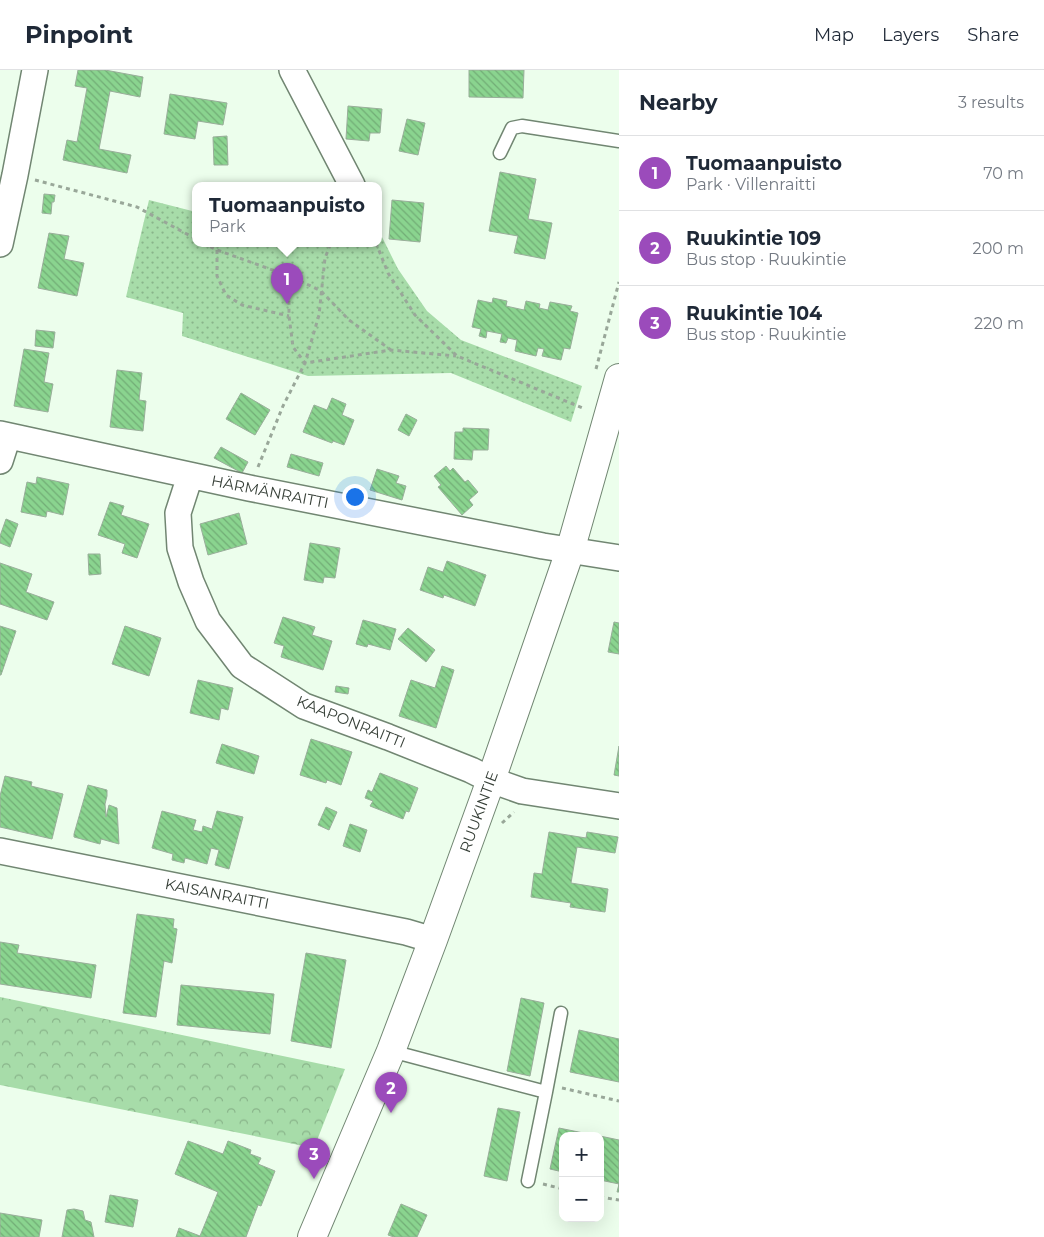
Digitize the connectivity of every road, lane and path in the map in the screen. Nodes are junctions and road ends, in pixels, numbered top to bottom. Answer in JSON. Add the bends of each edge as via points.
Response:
{"nodes":[{"id":1,"x":35,"y":70,"type":"edge"},
{"id":2,"x":292,"y":70,"type":"edge"},
{"id":3,"x":619,"y":141,"type":"edge"},
{"id":4,"x":500,"y":153,"type":"dead end"},
{"id":5,"x":15,"y":175,"type":"junction"},
{"id":6,"x":350,"y":182,"type":"edge"},
{"id":7,"x":192,"y":237,"type":"edge"},
{"id":8,"x":0,"y":244,"type":"edge"},
{"id":9,"x":211,"y":247,"type":"edge"},
{"id":10,"x":329,"y":247,"type":"edge"},
{"id":11,"x":378,"y":247,"type":"edge"},
{"id":12,"x":217,"y":250,"type":"junction"},
{"id":13,"x":292,"y":277,"type":"junction"},
{"id":14,"x":321,"y":291,"type":"junction"},
{"id":15,"x":289,"y":316,"type":"junction"},
{"id":16,"x":391,"y":350,"type":"junction"},
{"id":17,"x":457,"y":356,"type":"junction"},
{"id":18,"x":305,"y":363,"type":"junction"},
{"id":19,"x":619,"y":378,"type":"edge"},
{"id":20,"x":585,"y":409,"type":"dead end"},
{"id":21,"x":4,"y":435,"type":"edge"},
{"id":22,"x":0,"y":461,"type":"edge"},
{"id":23,"x":190,"y":476,"type":"junction"},
{"id":24,"x":249,"y":488,"type":"junction"},
{"id":25,"x":570,"y":551,"type":"junction"},
{"id":26,"x":619,"y":558,"type":"edge"},
{"id":27,"x":491,"y":780,"type":"junction"},
{"id":28,"x":619,"y":806,"type":"edge"},
{"id":29,"x":0,"y":851,"type":"edge"},
{"id":30,"x":433,"y":940,"type":"junction"},
{"id":31,"x":561,"y":1013,"type":"dead end"},
{"id":32,"x":391,"y":1051,"type":"junction"},
{"id":33,"x":546,"y":1088,"type":"junction"},
{"id":34,"x":619,"y":1100,"type":"edge"},
{"id":35,"x":528,"y":1181,"type":"dead end"},
{"id":36,"x":604,"y":1197,"type":"edge"},
{"id":37,"x":619,"y":1200,"type":"edge"},
{"id":38,"x":312,"y":1237,"type":"edge"}],
"edges":[{"from":1,"to":5,"type":"street"},
{"from":2,"to":6,"type":"street"},
{"from":3,"to":4,"type":"lane","via":[[522,126],[512,128]]},
{"from":5,"to":7,"type":"path","via":[[137,208]]},
{"from":5,"to":8,"type":"street"},
{"from":9,"to":12,"type":"path"},
{"from":10,"to":14,"type":"path"},
{"from":11,"to":17,"type":"path","via":[[388,273],[415,315]]},
{"from":12,"to":13,"type":"path"},
{"from":12,"to":15,"type":"path","via":[[217,276],[226,294],[242,305]]},
{"from":13,"to":14,"type":"path"},
{"from":13,"to":15,"type":"path"},
{"from":14,"to":16,"type":"path","via":[[348,320]]},
{"from":14,"to":18,"type":"path","via":[[319,315]]},
{"from":15,"to":18,"type":"path","via":[[293,347]]},
{"from":16,"to":17,"type":"path"},
{"from":16,"to":18,"type":"path"},
{"from":17,"to":20,"type":"path"},
{"from":18,"to":24,"type":"path"},
{"from":19,"to":25,"type":"street","name":"RUUKINTIE"},
{"from":21,"to":22,"type":"street"},
{"from":21,"to":23,"type":"street","name":"HÄRMÄNRAITTI"},
{"from":23,"to":24,"type":"street","name":"HÄRMÄNRAITTI"},
{"from":23,"to":27,"type":"street","name":"KAAPONRAITTI","via":[[178,513],[180,548],[208,621],[242,666],[304,706]]},
{"from":24,"to":25,"type":"street","name":"HÄRMÄNRAITTI"},
{"from":25,"to":26,"type":"street","name":"HÄRMÄNRAITTI"},
{"from":25,"to":27,"type":"street","name":"RUUKINTIE"},
{"from":27,"to":28,"type":"street","name":"KAAPONRAITTI","via":[[522,791]]},
{"from":27,"to":30,"type":"street","name":"RUUKINTIE"},
{"from":29,"to":30,"type":"street","name":"KAISANRAITTI"},
{"from":30,"to":32,"type":"street","name":"RUUKINTIE"},
{"from":31,"to":33,"type":"lane"},
{"from":32,"to":33,"type":"lane"},
{"from":32,"to":38,"type":"street","name":"RUUKINTIE"},
{"from":33,"to":34,"type":"path"},
{"from":33,"to":35,"type":"lane"},
{"from":36,"to":37,"type":"path"}]}
